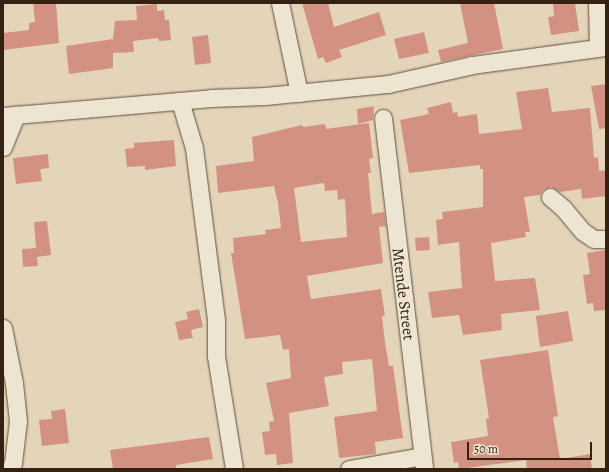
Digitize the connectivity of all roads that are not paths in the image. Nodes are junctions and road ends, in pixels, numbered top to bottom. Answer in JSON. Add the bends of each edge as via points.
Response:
{"nodes":[{"id":1,"x":280,"y":3,"type":"edge"},
{"id":2,"x":597,"y":3,"type":"edge"},
{"id":3,"x":602,"y":47,"type":"edge"},
{"id":4,"x":299,"y":93,"type":"junction"},
{"id":5,"x":180,"y":101,"type":"junction"},
{"id":6,"x":9,"y":115,"type":"edge"},
{"id":7,"x":383,"y":118,"type":"dead end"},
{"id":8,"x":3,"y":147,"type":"edge"},
{"id":9,"x":550,"y":198,"type":"dead end"},
{"id":10,"x":606,"y":238,"type":"edge"},
{"id":11,"x":3,"y":328,"type":"edge"},
{"id":12,"x":16,"y":445,"type":"junction"},
{"id":13,"x":423,"y":462,"type":"edge"},
{"id":14,"x":10,"y":469,"type":"edge"},
{"id":15,"x":24,"y":469,"type":"edge"},
{"id":16,"x":234,"y":469,"type":"edge"},
{"id":17,"x":350,"y":469,"type":"edge"}],
"edges":[{"from":1,"to":4,"type":"street"},
{"from":2,"to":3,"type":"street"},
{"from":3,"to":4,"type":"street","via":[[540,58],[472,65],[388,84]]},
{"from":4,"to":5,"type":"street"},
{"from":5,"to":6,"type":"street"},
{"from":5,"to":16,"type":"street","via":[[194,148],[216,320],[216,356]]},
{"from":6,"to":8,"type":"street"},
{"from":7,"to":13,"type":"street","name":"Mtende Street"},
{"from":9,"to":10,"type":"street","via":[[563,208],[582,231],[594,239]]},
{"from":11,"to":12,"type":"street","via":[[14,383],[18,421]]},
{"from":12,"to":14,"type":"street"},
{"from":12,"to":15,"type":"street"},
{"from":13,"to":17,"type":"street"}]}
